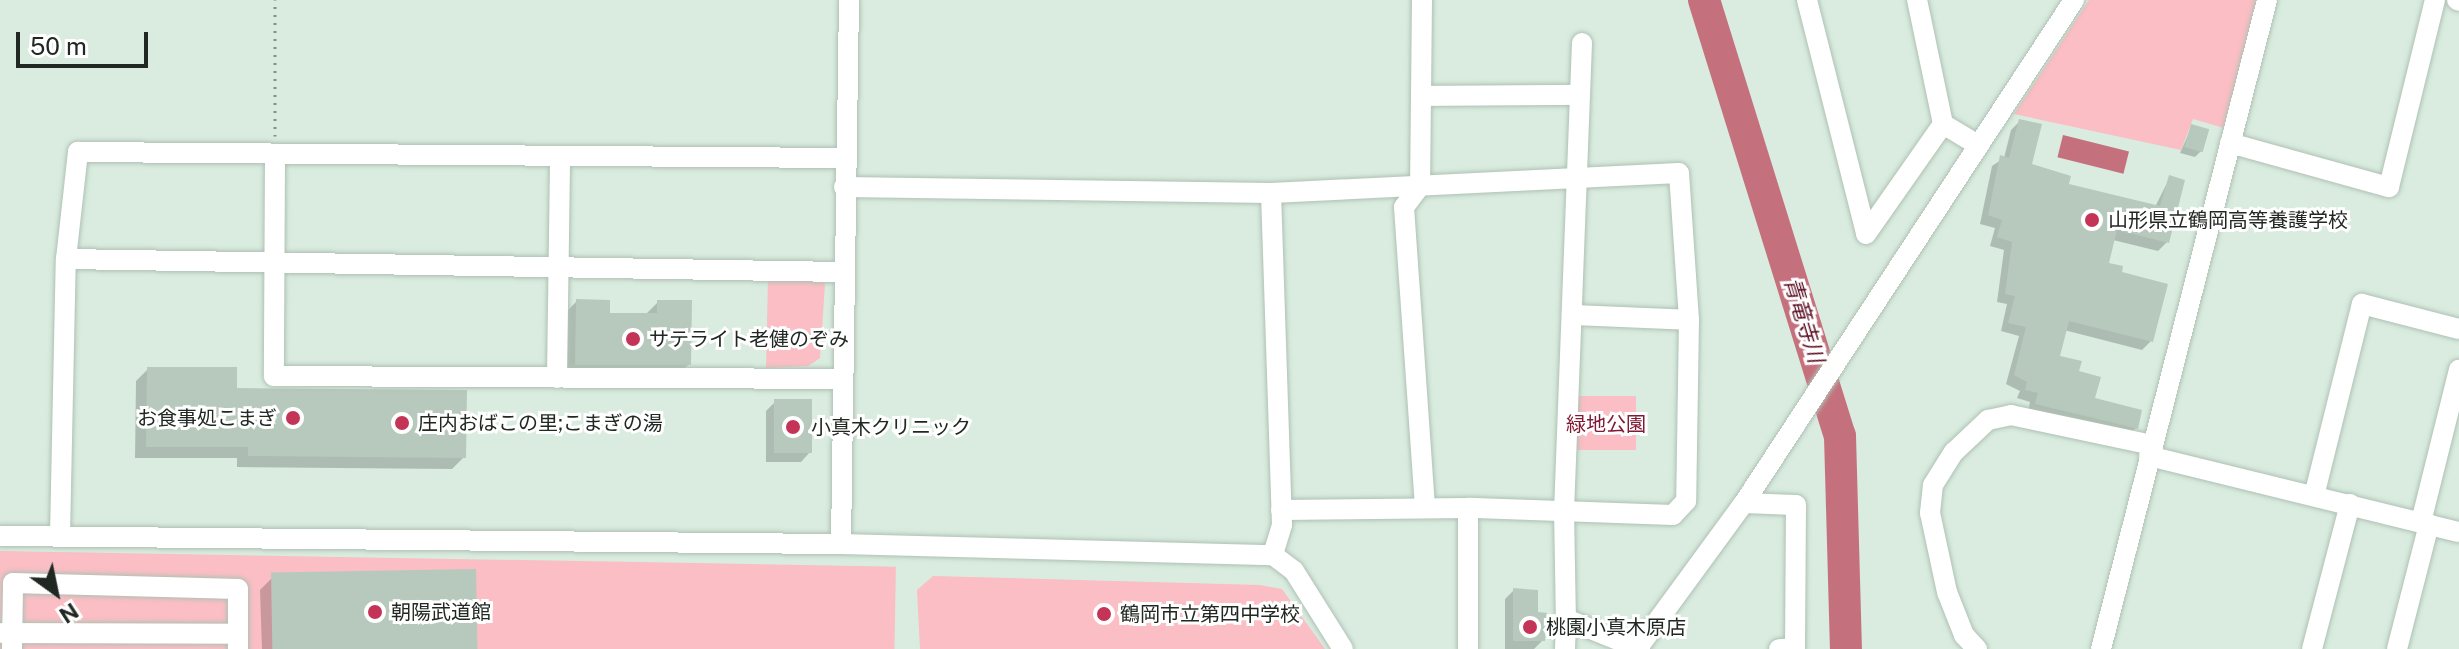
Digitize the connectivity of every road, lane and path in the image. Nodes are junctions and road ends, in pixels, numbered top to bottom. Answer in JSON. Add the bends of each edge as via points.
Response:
{"nodes":[{"id":1,"x":275,"y":0,"type":"edge"},
{"id":2,"x":849,"y":0,"type":"edge"},
{"id":3,"x":1422,"y":0,"type":"edge"},
{"id":4,"x":1807,"y":0,"type":"edge"},
{"id":5,"x":1917,"y":0,"type":"edge"},
{"id":6,"x":2074,"y":0,"type":"edge"},
{"id":7,"x":2267,"y":0,"type":"edge"},
{"id":8,"x":2435,"y":0,"type":"edge"},
{"id":9,"x":1582,"y":43,"type":"dead end"},
{"id":10,"x":1580,"y":95,"type":"junction"},
{"id":11,"x":1421,"y":96,"type":"junction"},
{"id":12,"x":1943,"y":124,"type":"junction"},
{"id":13,"x":2230,"y":143,"type":"junction"},
{"id":14,"x":1976,"y":144,"type":"junction"},
{"id":15,"x":275,"y":155,"type":"junction"},
{"id":16,"x":560,"y":158,"type":"junction"},
{"id":17,"x":845,"y":158,"type":"junction"},
{"id":18,"x":1577,"y":181,"type":"junction"},
{"id":19,"x":1420,"y":186,"type":"junction"},
{"id":20,"x":844,"y":187,"type":"junction"},
{"id":21,"x":1271,"y":193,"type":"junction"},
{"id":22,"x":66,"y":259,"type":"junction"},
{"id":23,"x":274,"y":264,"type":"junction"},
{"id":24,"x":558,"y":268,"type":"junction"},
{"id":25,"x":843,"y":272,"type":"junction"},
{"id":26,"x":1572,"y":315,"type":"junction"},
{"id":27,"x":1689,"y":320,"type":"junction"},
{"id":28,"x":2459,"y":329,"type":"edge"},
{"id":29,"x":2459,"y":370,"type":"edge"},
{"id":30,"x":557,"y":378,"type":"junction"},
{"id":31,"x":842,"y":379,"type":"junction"},
{"id":32,"x":2151,"y":450,"type":"junction"},
{"id":33,"x":2314,"y":496,"type":"junction"},
{"id":34,"x":1744,"y":503,"type":"junction"},
{"id":35,"x":2350,"y":504,"type":"junction"},
{"id":36,"x":1425,"y":507,"type":"junction"},
{"id":37,"x":1468,"y":508,"type":"junction"},
{"id":38,"x":1564,"y":509,"type":"junction"},
{"id":39,"x":1281,"y":510,"type":"junction"},
{"id":40,"x":2425,"y":523,"type":"junction"},
{"id":41,"x":2459,"y":532,"type":"edge"},
{"id":42,"x":60,"y":535,"type":"junction"},
{"id":43,"x":0,"y":536,"type":"edge"},
{"id":44,"x":841,"y":544,"type":"junction"},
{"id":45,"x":1273,"y":555,"type":"junction"},
{"id":46,"x":1566,"y":619,"type":"junction"},
{"id":47,"x":8,"y":638,"type":"edge"},
{"id":48,"x":238,"y":642,"type":"edge"},
{"id":49,"x":1343,"y":649,"type":"edge"},
{"id":50,"x":1468,"y":649,"type":"edge"},
{"id":51,"x":1565,"y":649,"type":"edge"},
{"id":52,"x":1638,"y":649,"type":"edge"},
{"id":53,"x":1779,"y":649,"type":"edge"},
{"id":54,"x":1977,"y":649,"type":"edge"},
{"id":55,"x":2101,"y":649,"type":"edge"},
{"id":56,"x":2312,"y":649,"type":"edge"},
{"id":57,"x":2397,"y":649,"type":"edge"}],
"edges":[{"from":1,"to":15,"type":"path"},
{"from":2,"to":17,"type":"street"},
{"from":3,"to":11,"type":"street"},
{"from":4,"to":12,"type":"street","via":[[1866,234]]},
{"from":5,"to":12,"type":"street"},
{"from":6,"to":14,"type":"street"},
{"from":7,"to":13,"type":"street"},
{"from":8,"to":13,"type":"street","via":[[2389,187]]},
{"from":9,"to":10,"type":"street"},
{"from":10,"to":11,"type":"street"},
{"from":10,"to":18,"type":"street"},
{"from":11,"to":19,"type":"street"},
{"from":12,"to":14,"type":"street"},
{"from":13,"to":32,"type":"street"},
{"from":14,"to":34,"type":"street"},
{"from":15,"to":16,"type":"street"},
{"from":15,"to":22,"type":"street","via":[[78,152]]},
{"from":15,"to":23,"type":"street"},
{"from":16,"to":17,"type":"street"},
{"from":16,"to":24,"type":"street"},
{"from":17,"to":20,"type":"street"},
{"from":18,"to":19,"type":"street"},
{"from":18,"to":26,"type":"street"},
{"from":18,"to":27,"type":"street","via":[[1679,173]]},
{"from":19,"to":21,"type":"street"},
{"from":19,"to":36,"type":"street","via":[[1404,207]]},
{"from":20,"to":21,"type":"street"},
{"from":20,"to":25,"type":"street"},
{"from":21,"to":39,"type":"street"},
{"from":22,"to":23,"type":"street"},
{"from":22,"to":42,"type":"street"},
{"from":23,"to":24,"type":"street"},
{"from":23,"to":30,"type":"street","via":[[274,376]]},
{"from":24,"to":25,"type":"street"},
{"from":24,"to":30,"type":"street"},
{"from":25,"to":31,"type":"street"},
{"from":26,"to":27,"type":"street"},
{"from":26,"to":38,"type":"street"},
{"from":27,"to":38,"type":"street","via":[[1686,501],[1673,515]]},
{"from":28,"to":33,"type":"street","via":[[2362,304]]},
{"from":29,"to":40,"type":"street"},
{"from":30,"to":31,"type":"street"},
{"from":31,"to":44,"type":"street"},
{"from":32,"to":33,"type":"street"},
{"from":32,"to":54,"type":"street","via":[[2011,415],[1988,420],[1954,452],[1933,485],[1930,513],[1947,592],[1964,635]]},
{"from":32,"to":55,"type":"street"},
{"from":33,"to":35,"type":"street"},
{"from":34,"to":52,"type":"street"},
{"from":34,"to":53,"type":"street","via":[[1796,505],[1795,648]]},
{"from":35,"to":40,"type":"street"},
{"from":35,"to":56,"type":"street"},
{"from":36,"to":37,"type":"street"},
{"from":36,"to":39,"type":"street"},
{"from":37,"to":38,"type":"street"},
{"from":37,"to":50,"type":"street"},
{"from":38,"to":46,"type":"street"},
{"from":39,"to":45,"type":"street","via":[[1281,540]]},
{"from":40,"to":41,"type":"street"},
{"from":40,"to":57,"type":"street"},
{"from":42,"to":43,"type":"street"},
{"from":42,"to":44,"type":"street"},
{"from":44,"to":45,"type":"street"},
{"from":45,"to":49,"type":"street","via":[[1294,571]]},
{"from":46,"to":51,"type":"street"},
{"from":46,"to":52,"type":"street"},
{"from":47,"to":48,"type":"street"},
{"from":47,"to":48,"type":"street","via":[[13,583],[238,589]]}]}
